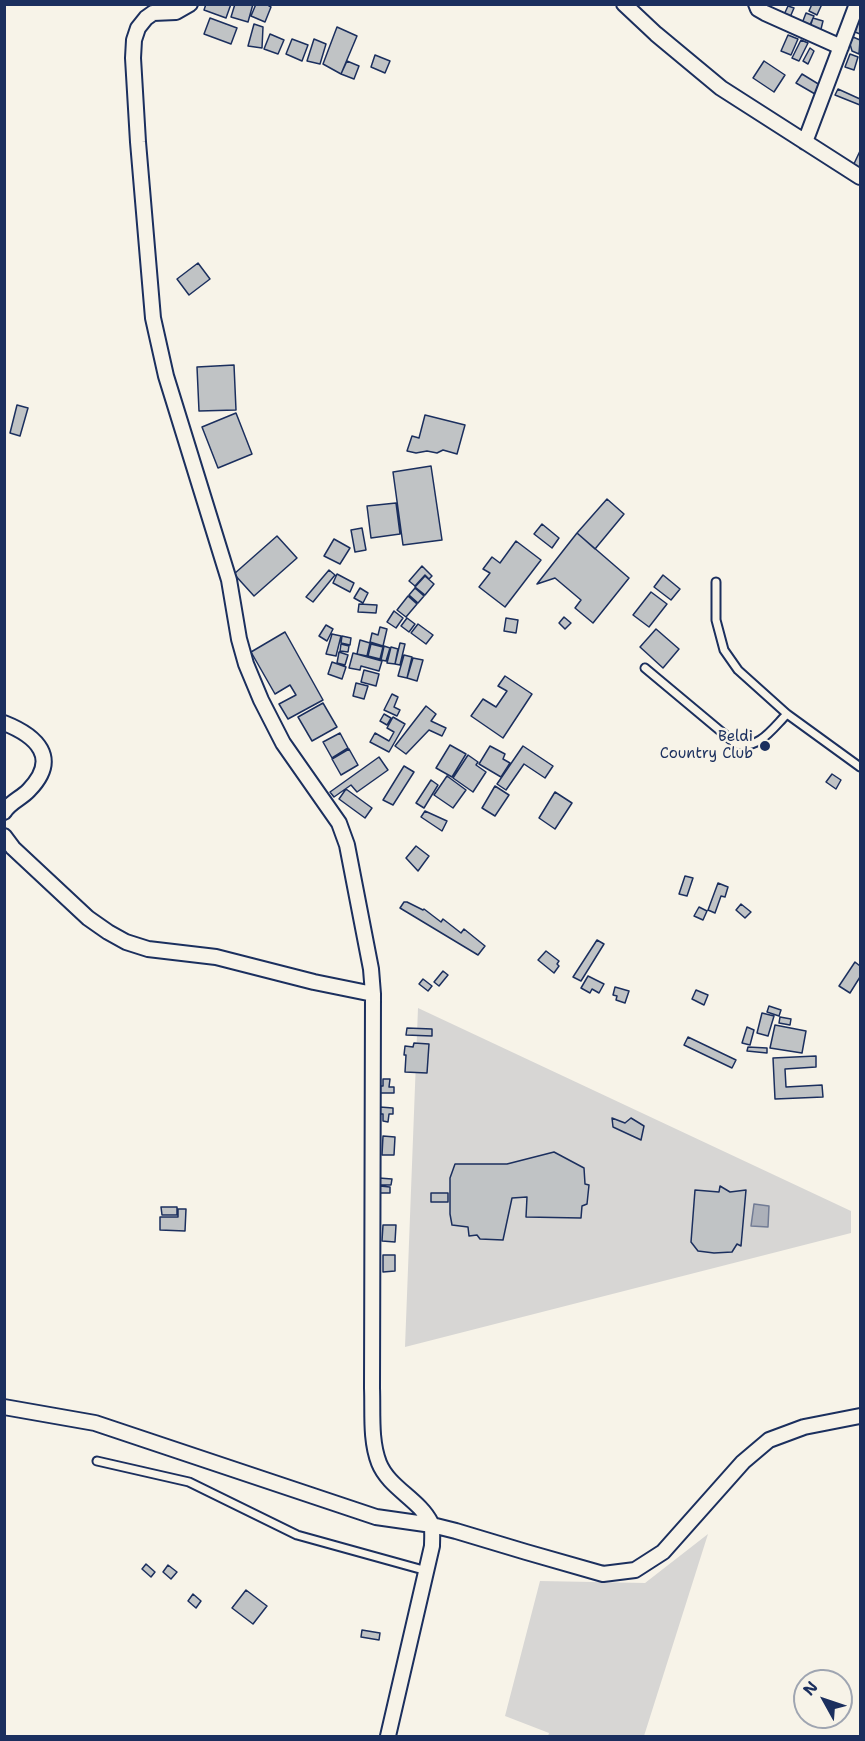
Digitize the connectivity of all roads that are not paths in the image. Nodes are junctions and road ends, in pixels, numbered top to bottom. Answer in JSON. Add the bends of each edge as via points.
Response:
{"nodes":[{"id":1,"x":190,"y":4,"type":"edge"},
{"id":2,"x":624,"y":4,"type":"edge"},
{"id":3,"x":756,"y":4,"type":"edge"},
{"id":4,"x":857,"y":4,"type":"edge"},
{"id":5,"x":841,"y":47,"type":"junction"},
{"id":6,"x":805,"y":142,"type":"junction"},
{"id":7,"x":861,"y":177,"type":"edge"},
{"id":8,"x":717,"y":582,"type":"dead end"},
{"id":9,"x":645,"y":668,"type":"dead end"},
{"id":10,"x":786,"y":714,"type":"junction"},
{"id":11,"x":4,"y":723,"type":"edge"},
{"id":12,"x":861,"y":767,"type":"edge"},
{"id":13,"x":4,"y":812,"type":"edge"},
{"id":14,"x":4,"y":836,"type":"edge"},
{"id":15,"x":373,"y":994,"type":"junction"},
{"id":16,"x":4,"y":1407,"type":"edge"},
{"id":17,"x":861,"y":1416,"type":"edge"},
{"id":18,"x":98,"y":1461,"type":"dead end"},
{"id":19,"x":432,"y":1525,"type":"junction"},
{"id":20,"x":427,"y":1571,"type":"junction"},
{"id":21,"x":388,"y":1737,"type":"edge"}],
"edges":[{"from":1,"to":15,"type":"street","via":[[176,12],[153,13],[138,28],[134,40],[153,318],[166,376],[229,580],[246,664],[283,742],[339,823],[347,845]]},
{"from":2,"to":6,"type":"street","via":[[721,88]]},
{"from":3,"to":5,"type":"street","via":[[765,13]]},
{"from":4,"to":5,"type":"street"},
{"from":5,"to":6,"type":"street"},
{"from":6,"to":7,"type":"street"},
{"from":8,"to":10,"type":"lane","via":[[716,620],[724,650],[738,670]]},
{"from":9,"to":10,"type":"lane","via":[[736,744],[756,743]]},
{"from":10,"to":12,"type":"lane"},
{"from":11,"to":13,"type":"street","via":[[39,744],[44,760],[39,778]]},
{"from":14,"to":15,"type":"street","via":[[88,918],[126,942],[148,949],[216,957]]},
{"from":15,"to":19,"type":"street","via":[[373,1437],[379,1464]]},
{"from":16,"to":19,"type":"street","via":[[94,1423],[376,1517]]},
{"from":17,"to":19,"type":"street","via":[[804,1427],[769,1440],[743,1462],[663,1552],[635,1570],[603,1574]]},
{"from":18,"to":20,"type":"lane","via":[[189,1482],[297,1535]]},
{"from":19,"to":20,"type":"street"},
{"from":20,"to":21,"type":"street"}]}
